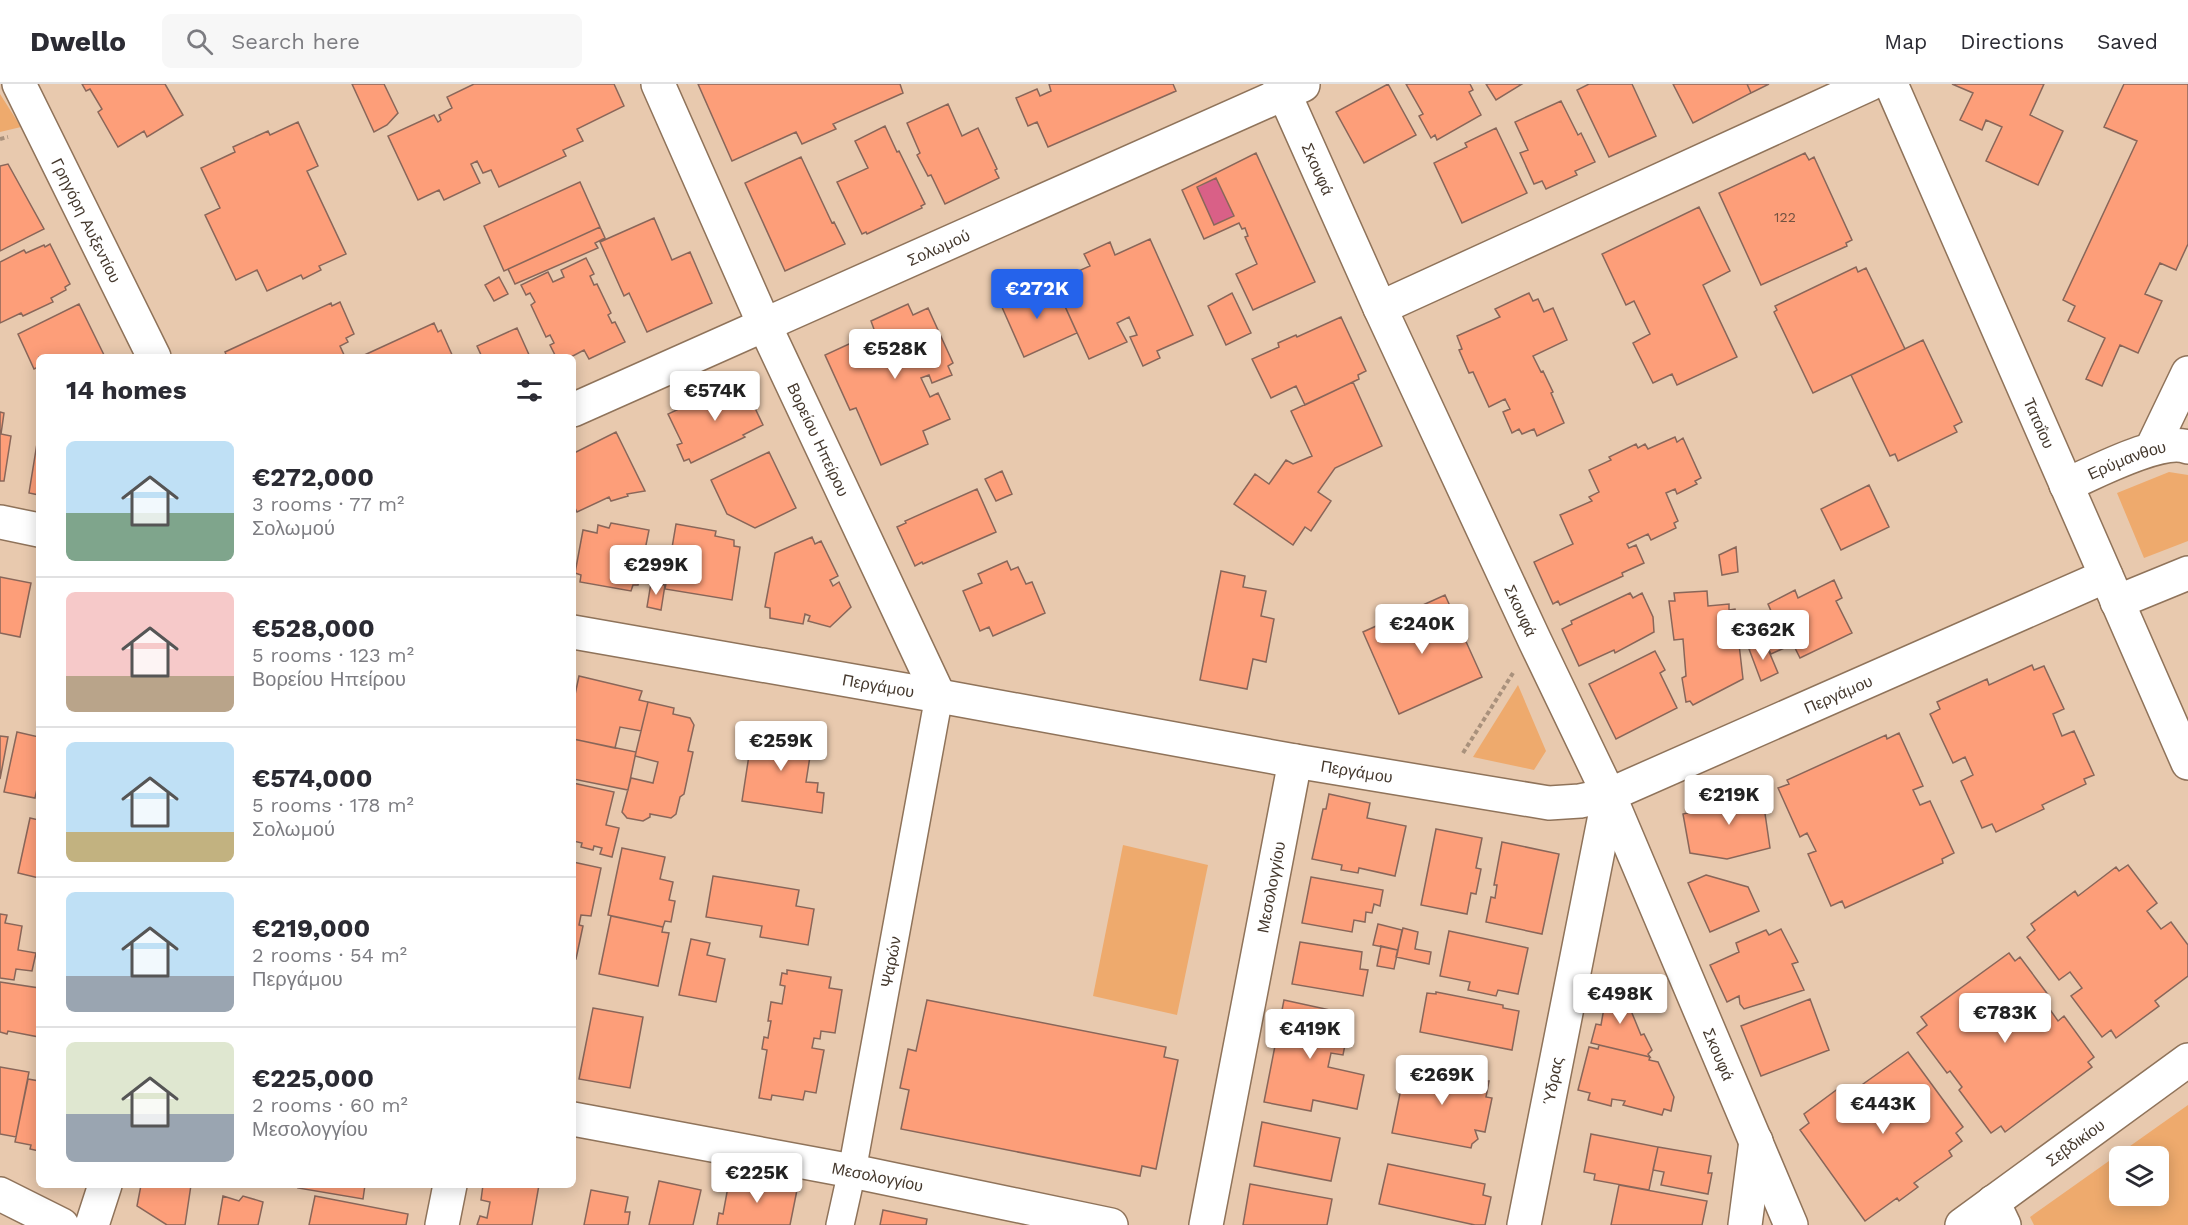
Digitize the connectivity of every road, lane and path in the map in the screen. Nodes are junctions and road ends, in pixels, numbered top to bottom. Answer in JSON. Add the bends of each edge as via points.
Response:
{"nodes":[{"id":1,"x":19,"y":84,"type":"edge"},
{"id":2,"x":658,"y":84,"type":"edge"},
{"id":3,"x":1870,"y":84,"type":"edge"},
{"id":4,"x":1891,"y":84,"type":"edge"},
{"id":5,"x":1290,"y":87,"type":"edge"},
{"id":6,"x":1380,"y":308,"type":"junction"},
{"id":7,"x":764,"y":324,"type":"junction"},
{"id":8,"x":153,"y":354,"type":"edge"},
{"id":9,"x":2188,"y":373,"type":"edge"},
{"id":10,"x":576,"y":409,"type":"edge"},
{"id":11,"x":2188,"y":447,"type":"edge"},
{"id":12,"x":2152,"y":448,"type":"junction"},
{"id":13,"x":2066,"y":485,"type":"junction"},
{"id":14,"x":0,"y":522,"type":"edge"},
{"id":15,"x":36,"y":529,"type":"edge"},
{"id":16,"x":2188,"y":573,"type":"edge"},
{"id":17,"x":2111,"y":589,"type":"junction"},
{"id":18,"x":576,"y":633,"type":"edge"},
{"id":19,"x":1534,"y":639,"type":"junction"},
{"id":20,"x":939,"y":696,"type":"junction"},
{"id":21,"x":1295,"y":761,"type":"junction"},
{"id":22,"x":2188,"y":763,"type":"edge"},
{"id":23,"x":1443,"y":786,"type":"junction"},
{"id":24,"x":1609,"y":795,"type":"junction"},
{"id":25,"x":2188,"y":1060,"type":"edge"},
{"id":26,"x":576,"y":1120,"type":"edge"},
{"id":27,"x":1756,"y":1140,"type":"junction"},
{"id":28,"x":852,"y":1171,"type":"junction"},
{"id":29,"x":104,"y":1188,"type":"edge"},
{"id":30,"x":449,"y":1188,"type":"edge"},
{"id":31,"x":0,"y":1194,"type":"edge"},
{"id":32,"x":1998,"y":1214,"type":"edge"},
{"id":33,"x":62,"y":1225,"type":"edge"},
{"id":34,"x":92,"y":1225,"type":"edge"},
{"id":35,"x":442,"y":1225,"type":"edge"},
{"id":36,"x":840,"y":1225,"type":"edge"},
{"id":37,"x":1111,"y":1225,"type":"edge"},
{"id":38,"x":1206,"y":1225,"type":"edge"},
{"id":39,"x":1524,"y":1225,"type":"edge"},
{"id":40,"x":1745,"y":1225,"type":"edge"},
{"id":41,"x":1791,"y":1225,"type":"edge"},
{"id":42,"x":1962,"y":1225,"type":"edge"}],
"edges":[{"from":1,"to":8,"type":"street","name":"Γρηγόρη Αυξεντίου"},
{"from":2,"to":7,"type":"street","name":"Βορείου Ηπείρου"},
{"from":3,"to":6,"type":"street"},
{"from":4,"to":13,"type":"street","name":"Τατοΐου"},
{"from":5,"to":6,"type":"street","name":"Σκουφά"},
{"from":5,"to":7,"type":"street","name":"Σολωμού"},
{"from":6,"to":19,"type":"street","name":"Σκουφά"},
{"from":7,"to":10,"type":"street","name":"Σολωμού"},
{"from":7,"to":20,"type":"street","name":"Βορείου Ηπείρου"},
{"from":9,"to":12,"type":"street"},
{"from":11,"to":12,"type":"street","name":"Ερύμανθου"},
{"from":12,"to":13,"type":"street","name":"Ερύμανθου"},
{"from":13,"to":17,"type":"street","name":"Τατοΐου"},
{"from":14,"to":15,"type":"street"},
{"from":16,"to":17,"type":"street","name":"Περγάμου"},
{"from":17,"to":22,"type":"street","name":"Τατοΐου"},
{"from":17,"to":24,"type":"street","name":"Περγάμου"},
{"from":18,"to":20,"type":"street","name":"Περγάμου"},
{"from":19,"to":23,"type":"path"},
{"from":19,"to":24,"type":"street","name":"Σκουφά"},
{"from":20,"to":21,"type":"street","name":"Περγάμου"},
{"from":20,"to":28,"type":"street","name":"Ψαρών"},
{"from":21,"to":23,"type":"street","name":"Περγάμου"},
{"from":21,"to":38,"type":"street","name":"Μεσολογγίου"},
{"from":23,"to":24,"type":"street","name":"Περγάμου","via":[[1549,803]]},
{"from":24,"to":27,"type":"street","name":"Σκουφά"},
{"from":24,"to":39,"type":"street","name":"Ύδρας"},
{"from":25,"to":32,"type":"street","name":"Σεβδικίου"},
{"from":26,"to":28,"type":"street","name":"Μεσολογγίου"},
{"from":27,"to":40,"type":"street"},
{"from":27,"to":41,"type":"street","name":"Σκουφά"},
{"from":28,"to":36,"type":"street","name":"Ψαρών"},
{"from":28,"to":37,"type":"street","name":"Μεσολογγίου"},
{"from":29,"to":34,"type":"street"},
{"from":30,"to":35,"type":"street"},
{"from":31,"to":33,"type":"street"},
{"from":32,"to":42,"type":"street","name":"Σεβδικίου"}]}
